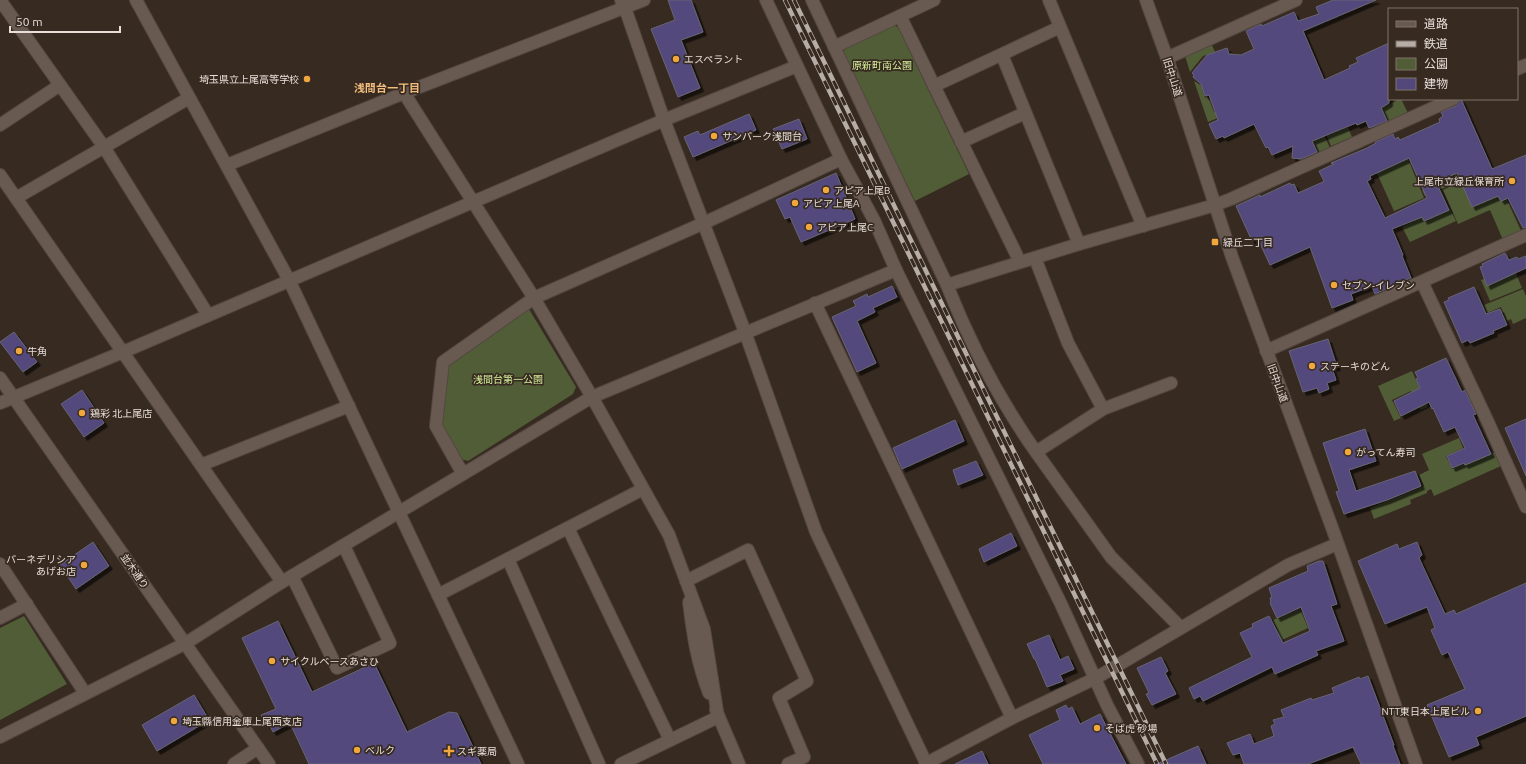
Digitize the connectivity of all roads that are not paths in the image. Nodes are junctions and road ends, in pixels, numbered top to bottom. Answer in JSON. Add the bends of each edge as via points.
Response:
{"nodes":[{"id":1,"x":0,"y":0,"type":"edge"},
{"id":2,"x":136,"y":0,"type":"edge"},
{"id":3,"x":644,"y":0,"type":"edge"},
{"id":4,"x":766,"y":0,"type":"edge"},
{"id":5,"x":812,"y":0,"type":"edge"},
{"id":6,"x":934,"y":0,"type":"edge"},
{"id":7,"x":1049,"y":0,"type":"edge"},
{"id":8,"x":1146,"y":0,"type":"edge"},
{"id":9,"x":1296,"y":0,"type":"edge"},
{"id":10,"x":623,"y":4,"type":"edge"},
{"id":11,"x":900,"y":16,"type":"junction"},
{"id":12,"x":1060,"y":27,"type":"junction"},
{"id":13,"x":834,"y":47,"type":"junction"},
{"id":14,"x":1002,"y":54,"type":"junction"},
{"id":15,"x":1167,"y":58,"type":"junction"},
{"id":16,"x":797,"y":66,"type":"junction"},
{"id":17,"x":60,"y":85,"type":"junction"},
{"id":18,"x":934,"y":86,"type":"junction"},
{"id":19,"x":404,"y":94,"type":"junction"},
{"id":20,"x":189,"y":98,"type":"junction"},
{"id":21,"x":1451,"y":100,"type":"edge"},
{"id":22,"x":1025,"y":113,"type":"junction"},
{"id":23,"x":664,"y":120,"type":"junction"},
{"id":24,"x":0,"y":124,"type":"edge"},
{"id":25,"x":962,"y":142,"type":"junction"},
{"id":26,"x":104,"y":147,"type":"junction"},
{"id":27,"x":840,"y":158,"type":"junction"},
{"id":28,"x":227,"y":165,"type":"junction"},
{"id":29,"x":0,"y":175,"type":"edge"},
{"id":30,"x":16,"y":198,"type":"junction"},
{"id":31,"x":472,"y":203,"type":"junction"},
{"id":32,"x":1215,"y":205,"type":"junction"},
{"id":33,"x":704,"y":223,"type":"junction"},
{"id":34,"x":1143,"y":226,"type":"junction"},
{"id":35,"x":1526,"y":235,"type":"edge"},
{"id":36,"x":1079,"y":244,"type":"junction"},
{"id":37,"x":1035,"y":258,"type":"junction"},
{"id":38,"x":1020,"y":262,"type":"junction"},
{"id":39,"x":896,"y":270,"type":"junction"},
{"id":40,"x":289,"y":280,"type":"junction"},
{"id":41,"x":1422,"y":282,"type":"junction"},
{"id":42,"x":947,"y":285,"type":"junction"},
{"id":43,"x":534,"y":298,"type":"junction"},
{"id":44,"x":815,"y":303,"type":"junction"},
{"id":45,"x":208,"y":315,"type":"junction"},
{"id":46,"x":744,"y":332,"type":"junction"},
{"id":47,"x":1266,"y":351,"type":"junction"},
{"id":48,"x":122,"y":352,"type":"junction"},
{"id":49,"x":0,"y":378,"type":"edge"},
{"id":50,"x":1171,"y":383,"type":"dead end"},
{"id":51,"x":13,"y":397,"type":"junction"},
{"id":52,"x":592,"y":397,"type":"junction"},
{"id":53,"x":0,"y":402,"type":"edge"},
{"id":54,"x":349,"y":406,"type":"junction"},
{"id":55,"x":1103,"y":409,"type":"junction"},
{"id":56,"x":1036,"y":452,"type":"junction"},
{"id":57,"x":201,"y":465,"type":"junction"},
{"id":58,"x":464,"y":474,"type":"junction"},
{"id":59,"x":643,"y":490,"type":"junction"},
{"id":60,"x":1526,"y":507,"type":"edge"},
{"id":61,"x":399,"y":513,"type":"junction"},
{"id":62,"x":568,"y":528,"type":"junction"},
{"id":63,"x":1337,"y":544,"type":"junction"},
{"id":64,"x":344,"y":546,"type":"junction"},
{"id":65,"x":508,"y":559,"type":"junction"},
{"id":66,"x":0,"y":564,"type":"edge"},
{"id":67,"x":287,"y":579,"type":"junction"},
{"id":68,"x":686,"y":581,"type":"junction"},
{"id":69,"x":438,"y":595,"type":"junction"},
{"id":70,"x":27,"y":604,"type":"junction"},
{"id":71,"x":0,"y":618,"type":"edge"},
{"id":72,"x":1181,"y":628,"type":"junction"},
{"id":73,"x":186,"y":643,"type":"junction"},
{"id":74,"x":1096,"y":678,"type":"junction"},
{"id":75,"x":85,"y":693,"type":"junction"},
{"id":76,"x":718,"y":717,"type":"junction"},
{"id":77,"x":1012,"y":718,"type":"junction"},
{"id":78,"x":0,"y":737,"type":"edge"},
{"id":79,"x":670,"y":740,"type":"junction"},
{"id":80,"x":258,"y":748,"type":"junction"},
{"id":81,"x":234,"y":764,"type":"edge"},
{"id":82,"x":269,"y":764,"type":"edge"},
{"id":83,"x":518,"y":764,"type":"edge"},
{"id":84,"x":599,"y":764,"type":"edge"},
{"id":85,"x":621,"y":764,"type":"edge"},
{"id":86,"x":739,"y":764,"type":"edge"},
{"id":87,"x":788,"y":764,"type":"edge"},
{"id":88,"x":926,"y":764,"type":"edge"},
{"id":89,"x":1138,"y":764,"type":"edge"},
{"id":90,"x":1416,"y":764,"type":"edge"}],
"edges":[{"from":1,"to":17,"type":"street"},
{"from":2,"to":20,"type":"street"},
{"from":3,"to":10,"type":"street"},
{"from":4,"to":16,"type":"street"},
{"from":5,"to":13,"type":"street"},
{"from":6,"to":11,"type":"street"},
{"from":7,"to":12,"type":"street"},
{"from":8,"to":15,"type":"street","name":"旧中山道"},
{"from":9,"to":15,"type":"street"},
{"from":10,"to":19,"type":"street"},
{"from":10,"to":23,"type":"street"},
{"from":11,"to":13,"type":"street"},
{"from":11,"to":18,"type":"street"},
{"from":12,"to":14,"type":"street"},
{"from":12,"to":34,"type":"street"},
{"from":13,"to":42,"type":"street"},
{"from":14,"to":18,"type":"street"},
{"from":14,"to":22,"type":"street"},
{"from":15,"to":32,"type":"street","name":"旧中山道"},
{"from":16,"to":23,"type":"street"},
{"from":16,"to":27,"type":"street"},
{"from":17,"to":24,"type":"street"},
{"from":17,"to":26,"type":"street"},
{"from":18,"to":25,"type":"street"},
{"from":19,"to":28,"type":"street"},
{"from":19,"to":31,"type":"street"},
{"from":20,"to":26,"type":"street"},
{"from":20,"to":28,"type":"street"},
{"from":21,"to":32,"type":"street"},
{"from":22,"to":25,"type":"street"},
{"from":22,"to":36,"type":"street"},
{"from":23,"to":31,"type":"street"},
{"from":23,"to":33,"type":"street"},
{"from":25,"to":38,"type":"street"},
{"from":26,"to":30,"type":"street"},
{"from":26,"to":45,"type":"street"},
{"from":27,"to":33,"type":"street"},
{"from":27,"to":39,"type":"street","via":[[874,220]]},
{"from":28,"to":40,"type":"street"},
{"from":29,"to":30,"type":"street"},
{"from":30,"to":48,"type":"street"},
{"from":31,"to":40,"type":"street"},
{"from":31,"to":43,"type":"street"},
{"from":32,"to":34,"type":"street"},
{"from":32,"to":47,"type":"street","name":"旧中山道"},
{"from":33,"to":43,"type":"street"},
{"from":33,"to":46,"type":"street"},
{"from":34,"to":36,"type":"street"},
{"from":35,"to":41,"type":"street"},
{"from":36,"to":37,"type":"street"},
{"from":37,"to":38,"type":"street"},
{"from":37,"to":55,"type":"street","via":[[1068,343]]},
{"from":38,"to":42,"type":"street"},
{"from":39,"to":44,"type":"street"},
{"from":39,"to":74,"type":"street"},
{"from":40,"to":45,"type":"street"},
{"from":40,"to":54,"type":"street"},
{"from":41,"to":47,"type":"street"},
{"from":41,"to":60,"type":"street"},
{"from":42,"to":56,"type":"street","via":[[989,374]]},
{"from":43,"to":52,"type":"street"},
{"from":43,"to":58,"type":"street","via":[[443,362],[436,426]]},
{"from":44,"to":46,"type":"street"},
{"from":44,"to":77,"type":"street"},
{"from":45,"to":48,"type":"street"},
{"from":46,"to":52,"type":"street"},
{"from":46,"to":88,"type":"street","via":[[816,532]]},
{"from":47,"to":63,"type":"street","name":"旧中山道"},
{"from":48,"to":51,"type":"street"},
{"from":48,"to":57,"type":"street"},
{"from":49,"to":51,"type":"street","name":"並木通り"},
{"from":50,"to":55,"type":"street"},
{"from":51,"to":53,"type":"street"},
{"from":51,"to":73,"type":"street","name":"並木通り"},
{"from":52,"to":58,"type":"street"},
{"from":52,"to":59,"type":"street"},
{"from":54,"to":57,"type":"street"},
{"from":54,"to":61,"type":"street"},
{"from":55,"to":56,"type":"street"},
{"from":56,"to":72,"type":"street","via":[[1111,556]]},
{"from":57,"to":67,"type":"street"},
{"from":58,"to":61,"type":"street"},
{"from":59,"to":62,"type":"street"},
{"from":59,"to":68,"type":"street","via":[[669,535]]},
{"from":61,"to":64,"type":"street"},
{"from":61,"to":69,"type":"street"},
{"from":62,"to":65,"type":"street"},
{"from":62,"to":79,"type":"street"},
{"from":63,"to":72,"type":"street","via":[[1288,565]]},
{"from":63,"to":90,"type":"street","name":"旧中山道"},
{"from":64,"to":67,"type":"street"},
{"from":64,"to":67,"type":"street","via":[[390,643],[337,668]]},
{"from":65,"to":69,"type":"street"},
{"from":65,"to":84,"type":"street"},
{"from":66,"to":70,"type":"street"},
{"from":67,"to":73,"type":"street"},
{"from":68,"to":76,"type":"street","via":[[700,670]]},
{"from":68,"to":87,"type":"street","via":[[748,550],[807,681],[779,698],[804,757]]},
{"from":69,"to":83,"type":"street"},
{"from":70,"to":71,"type":"street"},
{"from":70,"to":75,"type":"street"},
{"from":72,"to":74,"type":"street"},
{"from":73,"to":75,"type":"street"},
{"from":73,"to":80,"type":"street","name":"並木通り"},
{"from":74,"to":77,"type":"street"},
{"from":74,"to":89,"type":"street"},
{"from":75,"to":78,"type":"street"},
{"from":76,"to":79,"type":"street"},
{"from":76,"to":86,"type":"street"},
{"from":77,"to":88,"type":"street"},
{"from":79,"to":85,"type":"street"},
{"from":80,"to":81,"type":"street"},
{"from":80,"to":82,"type":"street","name":"並木通り"}]}
